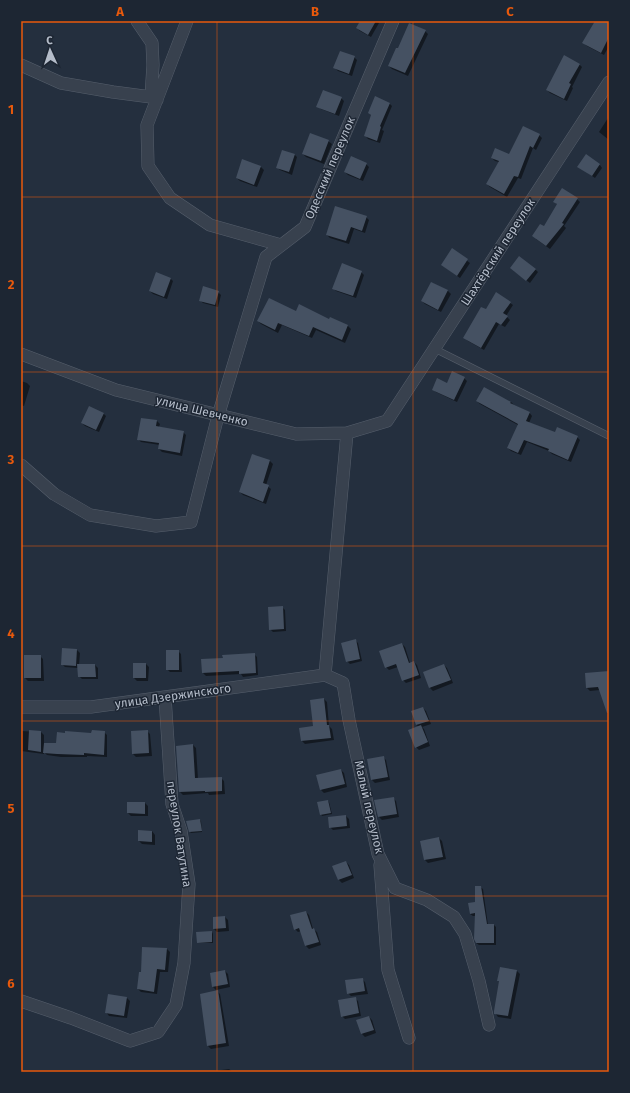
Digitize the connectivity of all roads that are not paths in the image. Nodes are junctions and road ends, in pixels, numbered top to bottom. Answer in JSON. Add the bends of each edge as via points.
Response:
{"nodes":[{"id":1,"x":137,"y":21,"type":"edge"},
{"id":2,"x":188,"y":21,"type":"edge"},
{"id":3,"x":393,"y":21,"type":"edge"},
{"id":4,"x":21,"y":65,"type":"edge"},
{"id":5,"x":609,"y":82,"type":"edge"},
{"id":6,"x":154,"y":98,"type":"junction"},
{"id":7,"x":281,"y":245,"type":"junction"},
{"id":8,"x":435,"y":349,"type":"junction"},
{"id":9,"x":21,"y":354,"type":"edge"},
{"id":10,"x":218,"y":416,"type":"junction"},
{"id":11,"x":387,"y":421,"type":"joint"},
{"id":12,"x":347,"y":433,"type":"junction"},
{"id":13,"x":609,"y":436,"type":"edge"},
{"id":14,"x":21,"y":465,"type":"edge"},
{"id":15,"x":325,"y":674,"type":"junction"},
{"id":16,"x":165,"y":697,"type":"junction"},
{"id":17,"x":21,"y":707,"type":"edge"},
{"id":18,"x":380,"y":858,"type":"junction"},
{"id":19,"x":21,"y":1001,"type":"edge"},
{"id":20,"x":489,"y":1025,"type":"dead end"},
{"id":21,"x":409,"y":1038,"type":"dead end"}],
"edges":[{"from":1,"to":6,"type":"street","via":[[152,43]]},
{"from":2,"to":6,"type":"street"},
{"from":3,"to":7,"type":"street","name":"Одесский переулок","via":[[305,227]]},
{"from":4,"to":6,"type":"street","via":[[62,83]]},
{"from":5,"to":8,"type":"street","name":"Шахтёрский переулок"},
{"from":6,"to":7,"type":"street","via":[[147,125],[148,166],[170,198],[210,225]]},
{"from":7,"to":10,"type":"street","name":"Одесский переулок","via":[[266,257]]},
{"from":8,"to":11,"type":"street","name":"Шахтёрский переулок"},
{"from":8,"to":13,"type":"lane"},
{"from":9,"to":10,"type":"street","name":"улица Шевченко","via":[[116,390]]},
{"from":10,"to":12,"type":"street","name":"улица Шевченко","via":[[296,434]]},
{"from":10,"to":14,"type":"street","name":"Одесский переулок","via":[[191,522],[156,526],[90,515],[54,494]]},
{"from":11,"to":12,"type":"street","name":"улица Шевченко"},
{"from":12,"to":15,"type":"street"},
{"from":15,"to":16,"type":"street","name":"улица Дзержинского"},
{"from":15,"to":18,"type":"street","name":"Малый переулок","via":[[343,683]]},
{"from":16,"to":17,"type":"street","name":"улица Дзержинского","via":[[91,707]]},
{"from":16,"to":19,"type":"street","name":"переулок Ватутина","via":[[172,804],[181,831],[189,884],[184,963],[176,1005],[158,1032],[130,1041]]},
{"from":18,"to":20,"type":"street","name":"Малый переулок","via":[[395,888],[427,900],[454,916],[465,934]]},
{"from":18,"to":21,"type":"street","via":[[388,970]]}]}
